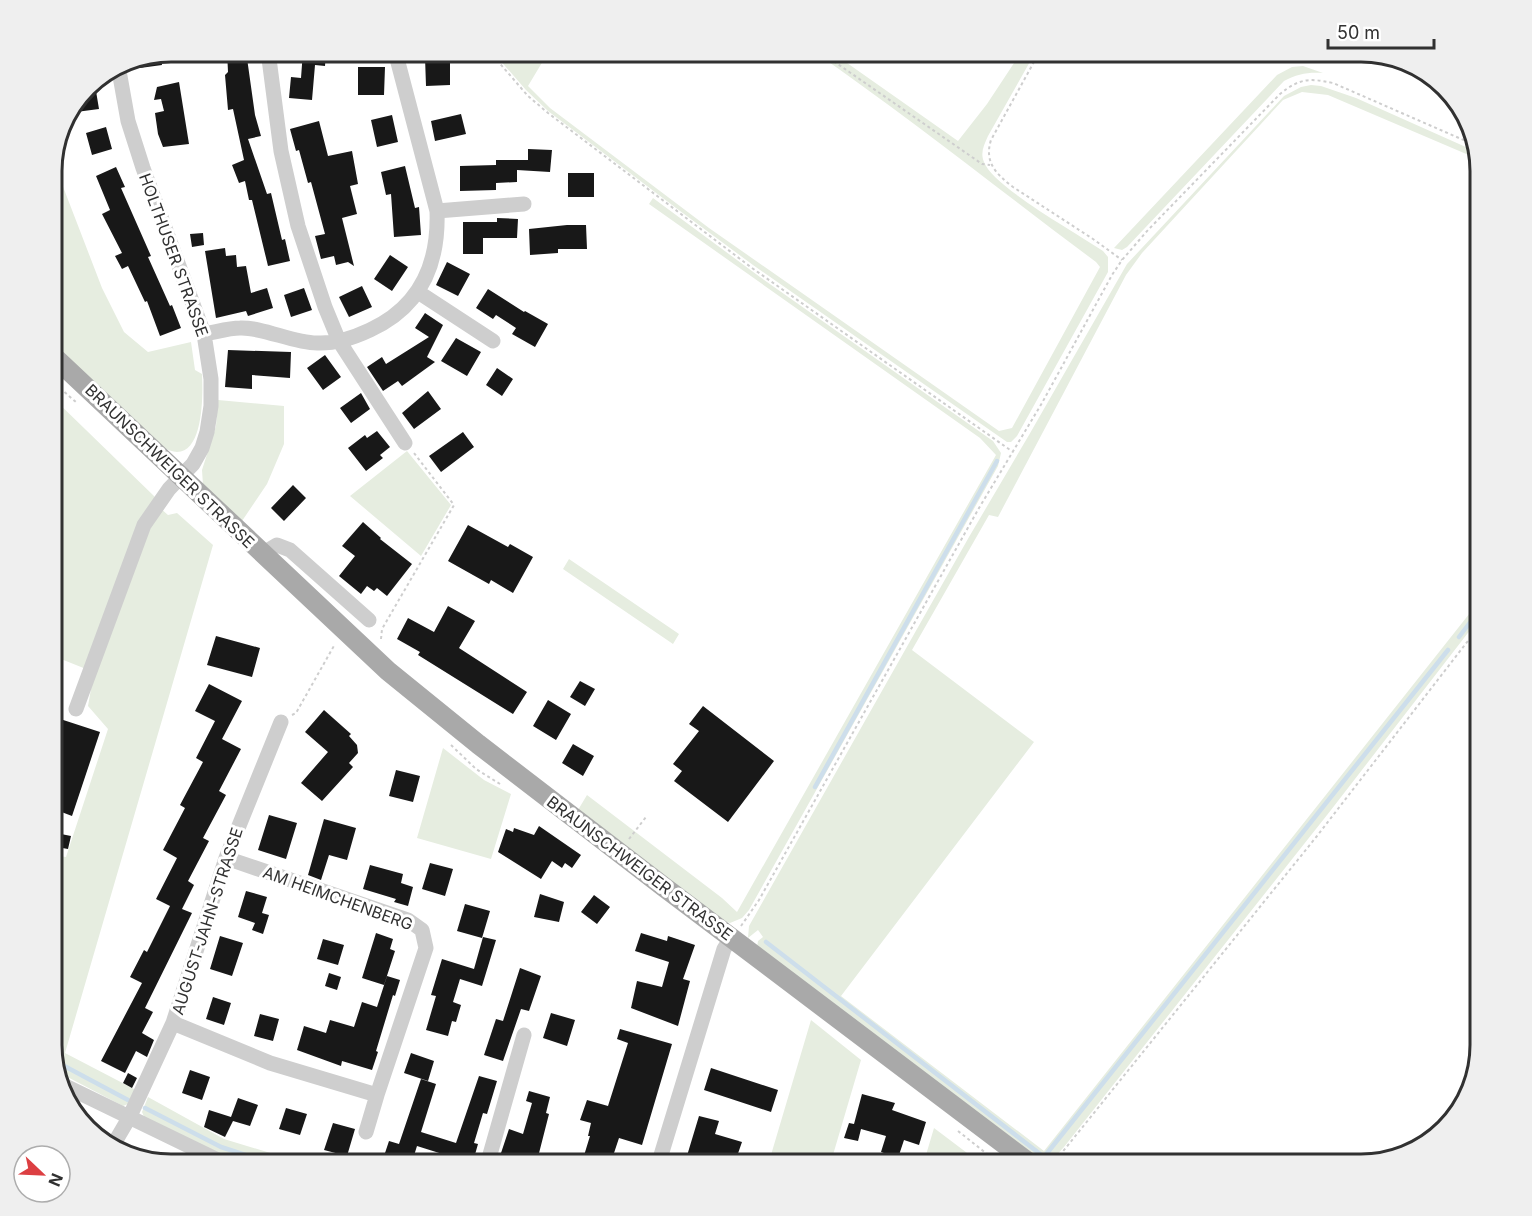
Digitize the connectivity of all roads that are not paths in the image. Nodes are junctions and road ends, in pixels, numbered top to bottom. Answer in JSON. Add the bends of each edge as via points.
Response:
{"nodes":[{"id":1,"x":269,"y":62,"type":"edge"},
{"id":2,"x":398,"y":62,"type":"edge"},
{"id":3,"x":120,"y":74,"type":"edge"},
{"id":4,"x":524,"y":204,"type":"dead end"},
{"id":5,"x":437,"y":212,"type":"junction"},
{"id":6,"x":417,"y":292,"type":"junction"},
{"id":7,"x":204,"y":334,"type":"junction"},
{"id":8,"x":339,"y":341,"type":"junction"},
{"id":9,"x":492,"y":341,"type":"dead end"},
{"id":10,"x":62,"y":364,"type":"edge"},
{"id":11,"x":405,"y":443,"type":"road end"},
{"id":12,"x":181,"y":477,"type":"junction"},
{"id":13,"x":262,"y":554,"type":"junction"},
{"id":14,"x":369,"y":620,"type":"dead end"},
{"id":15,"x":76,"y":708,"type":"dead end"},
{"id":16,"x":281,"y":722,"type":"road end"},
{"id":17,"x":226,"y":858,"type":"junction"},
{"id":18,"x":731,"y":938,"type":"junction"},
{"id":19,"x":173,"y":1023,"type":"junction"},
{"id":20,"x":524,"y":1035,"type":"dead end"},
{"id":21,"x":71,"y":1089,"type":"edge"},
{"id":22,"x":377,"y":1095,"type":"junction"},
{"id":23,"x":129,"y":1118,"type":"junction"},
{"id":24,"x":366,"y":1131,"type":"dead end"},
{"id":25,"x":116,"y":1140,"type":"edge"},
{"id":26,"x":205,"y":1154,"type":"edge"},
{"id":27,"x":490,"y":1154,"type":"edge"},
{"id":28,"x":661,"y":1154,"type":"edge"},
{"id":29,"x":1017,"y":1154,"type":"edge"}],
"edges":[{"from":1,"to":8,"type":"street","via":[[281,151],[298,226]]},
{"from":2,"to":5,"type":"street"},
{"from":3,"to":7,"type":"street","name":"HOLTHUSER STRASSE","via":[[142,168]]},
{"from":4,"to":5,"type":"street"},
{"from":5,"to":6,"type":"street","via":[[434,256]]},
{"from":6,"to":8,"type":"street","via":[[403,310],[386,322]]},
{"from":6,"to":9,"type":"street"},
{"from":7,"to":8,"type":"street","via":[[242,328],[316,344]]},
{"from":7,"to":12,"type":"street","name":"HOLTHUSER STRASSE","via":[[211,379],[207,432],[193,464]]},
{"from":8,"to":11,"type":"street"},
{"from":10,"to":12,"type":"main road","name":"BRAUNSCHWEIGER STRASSE"},
{"from":12,"to":13,"type":"main road","name":"BRAUNSCHWEIGER STRASSE"},
{"from":12,"to":15,"type":"street","name":"HOLTHUSER STRASSE","via":[[144,525]]},
{"from":13,"to":14,"type":"street","name":"BRAUNSCHWEIGER STRASSE","via":[[277,545],[290,550]]},
{"from":13,"to":18,"type":"main road","name":"BRAUNSCHWEIGER STRASSE","via":[[372,657],[478,744]]},
{"from":16,"to":17,"type":"street","name":"AUGUST-JAHN-STRASSE"},
{"from":17,"to":19,"type":"street","name":"AUGUST-JAHN-STRASSE"},
{"from":17,"to":22,"type":"street","name":"AM HEIMCHENBERG","via":[[408,920],[422,930],[426,948]]},
{"from":18,"to":28,"type":"street","via":[[724,949]]},
{"from":18,"to":29,"type":"main road","name":"BRAUNSCHWEIGER STRASSE"},
{"from":19,"to":22,"type":"street","via":[[262,1060]]},
{"from":19,"to":23,"type":"street","name":"AUGUST-JAHN-STRASSE"},
{"from":20,"to":27,"type":"street"},
{"from":21,"to":23,"type":"street"},
{"from":22,"to":24,"type":"street","name":"AM HEIMCHENBERG"},
{"from":23,"to":25,"type":"street","name":"AUGUST-JAHN-STRASSE"},
{"from":23,"to":26,"type":"street"}]}
